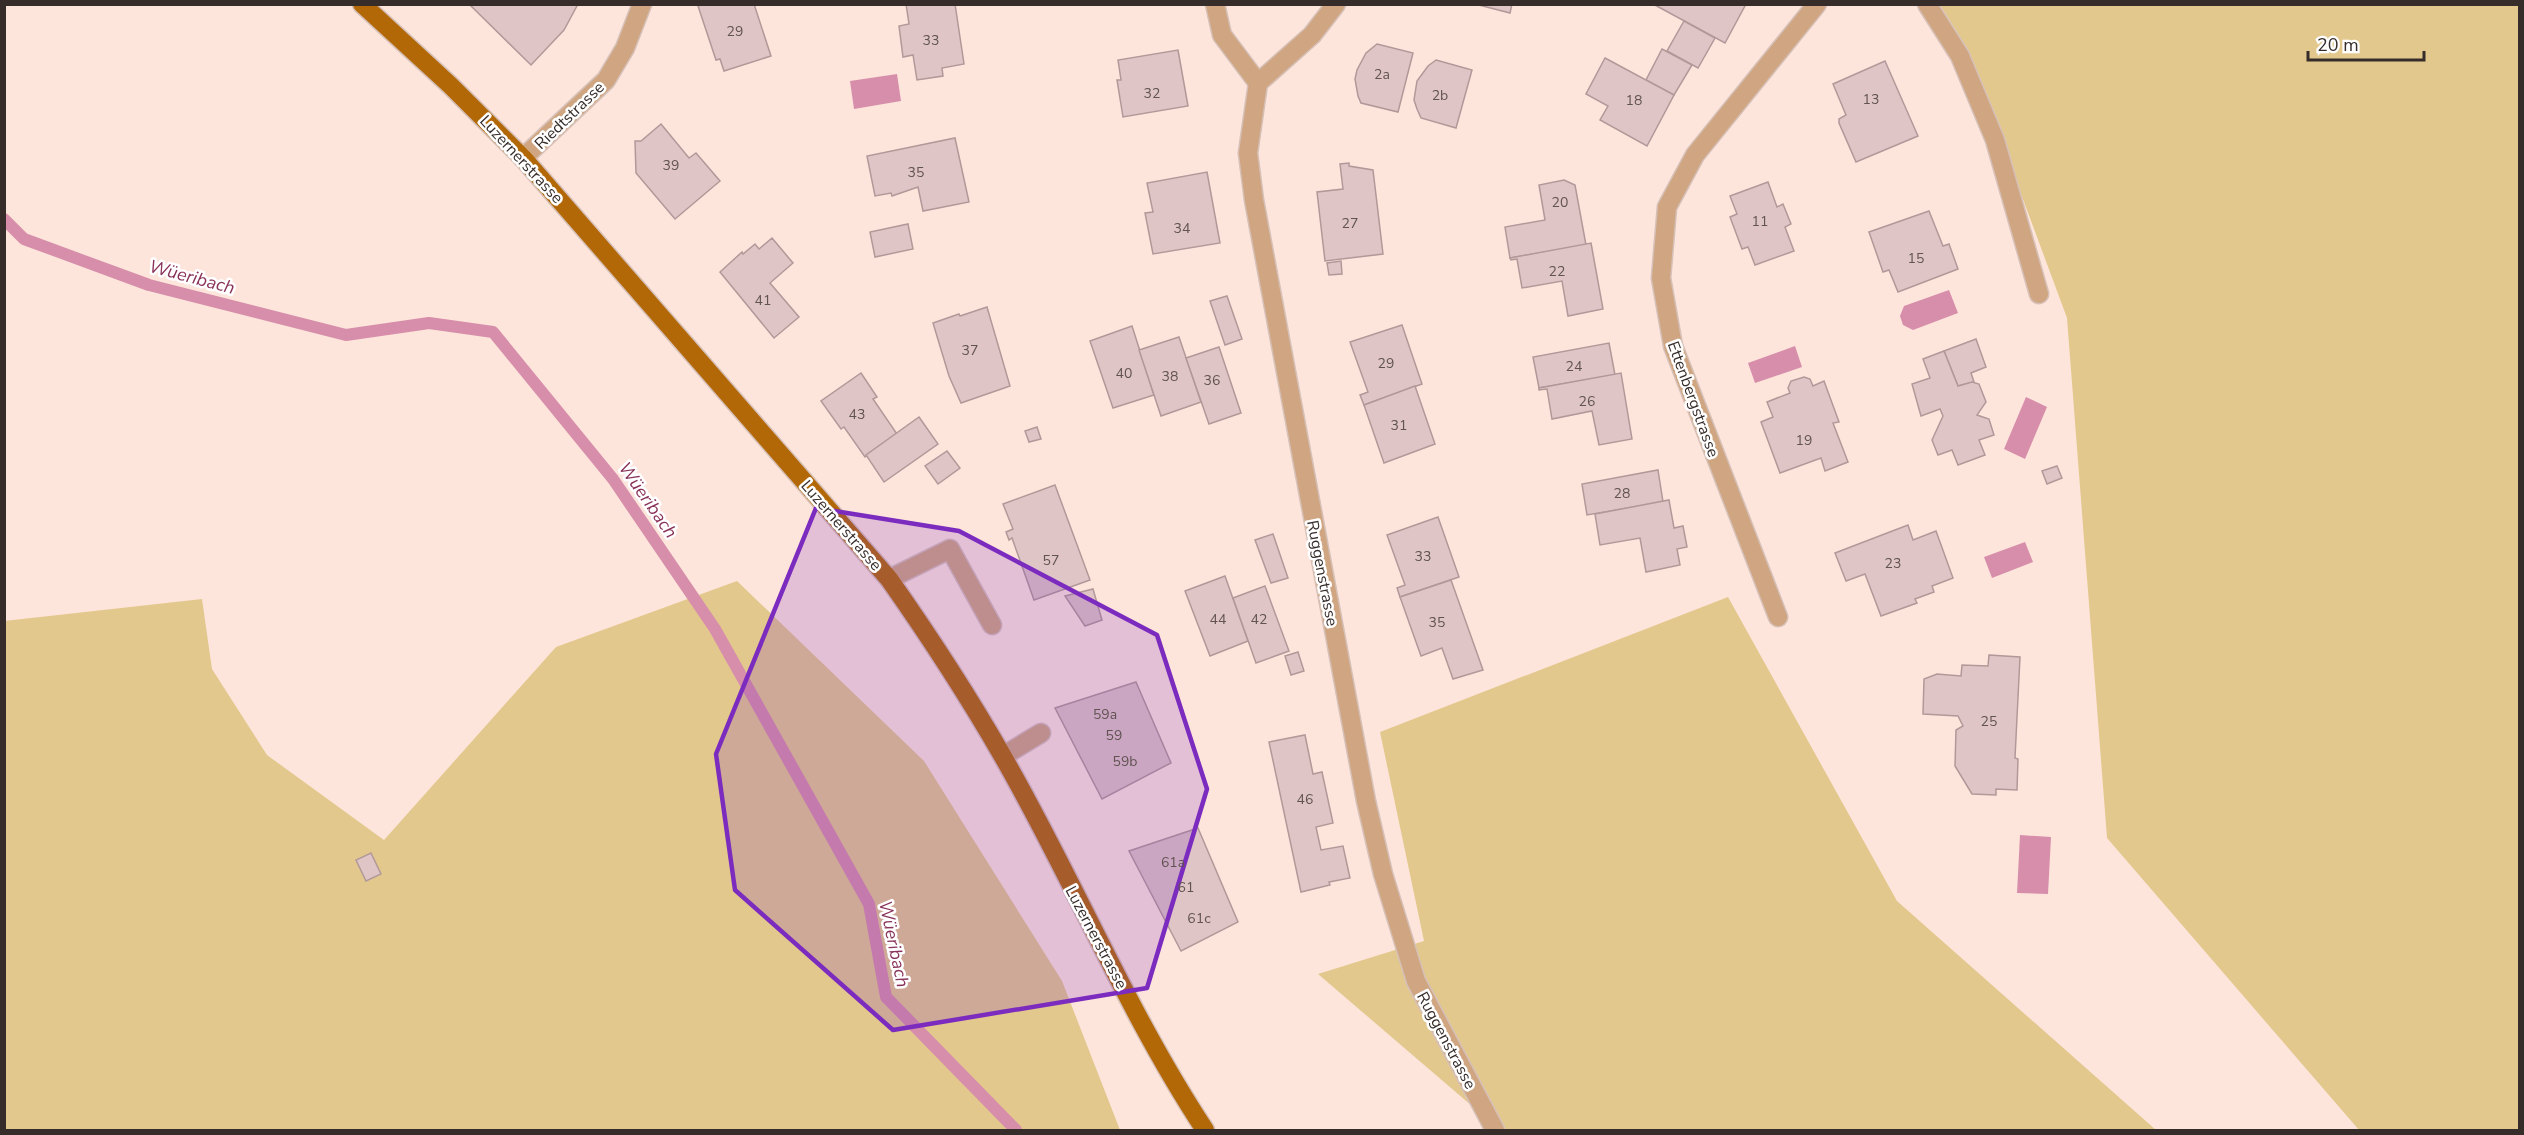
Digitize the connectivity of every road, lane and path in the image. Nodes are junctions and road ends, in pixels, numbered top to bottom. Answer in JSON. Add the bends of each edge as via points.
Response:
{"nodes":[{"id":1,"x":363,"y":4,"type":"edge"},
{"id":2,"x":642,"y":4,"type":"edge"},
{"id":3,"x":1215,"y":4,"type":"edge"},
{"id":4,"x":1336,"y":4,"type":"edge"},
{"id":5,"x":1817,"y":4,"type":"edge"},
{"id":6,"x":1927,"y":4,"type":"edge"},
{"id":7,"x":1258,"y":83,"type":"junction"},
{"id":8,"x":523,"y":158,"type":"junction"},
{"id":9,"x":2038,"y":294,"type":"dead end"},
{"id":10,"x":889,"y":579,"type":"junction"},
{"id":11,"x":1778,"y":617,"type":"dead end"},
{"id":12,"x":992,"y":625,"type":"dead end"},
{"id":13,"x":1041,"y":734,"type":"dead end"},
{"id":14,"x":1002,"y":756,"type":"junction"},
{"id":15,"x":1205,"y":1131,"type":"edge"},
{"id":16,"x":1495,"y":1131,"type":"edge"}],
"edges":[{"from":1,"to":8,"type":"main road","name":"Luzernerstrasse"},
{"from":2,"to":8,"type":"street","name":"Riedtstrasse","via":[[625,48],[606,80]]},
{"from":3,"to":7,"type":"street","via":[[1222,35]]},
{"from":4,"to":7,"type":"street","via":[[1311,35]]},
{"from":5,"to":11,"type":"street","name":"Ettenbergstrasse","via":[[1695,155],[1667,207],[1661,278],[1673,346]]},
{"from":6,"to":9,"type":"street","via":[[1960,56],[1995,140]]},
{"from":7,"to":16,"type":"street","name":"Ruggenstrasse","via":[[1248,153],[1254,200],[1366,801],[1383,874],[1416,981]]},
{"from":8,"to":10,"type":"main road","name":"Luzernerstrasse"},
{"from":10,"to":12,"type":"street","via":[[950,549]]},
{"from":10,"to":14,"type":"main road","name":"Luzernerstrasse","via":[[937,648]]},
{"from":13,"to":14,"type":"street"},
{"from":14,"to":15,"type":"main road","name":"Luzernerstrasse","via":[[1123,986]]}]}
